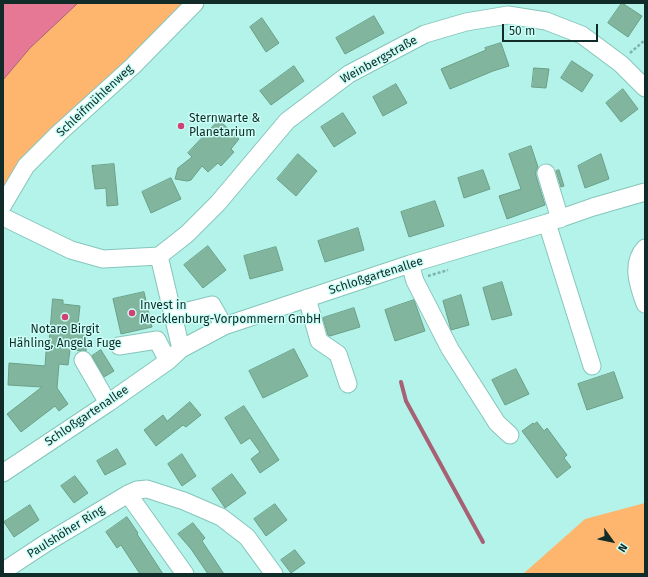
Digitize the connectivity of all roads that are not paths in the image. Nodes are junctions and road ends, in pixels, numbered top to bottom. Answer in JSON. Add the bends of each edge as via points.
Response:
{"nodes":[{"id":1,"x":195,"y":3,"type":"edge"},
{"id":2,"x":645,"y":88,"type":"edge"},
{"id":3,"x":546,"y":173,"type":"dead end"},
{"id":4,"x":645,"y":192,"type":"edge"},
{"id":5,"x":3,"y":205,"type":"edge"},
{"id":6,"x":3,"y":217,"type":"edge"},
{"id":7,"x":554,"y":221,"type":"junction"},
{"id":8,"x":645,"y":248,"type":"edge"},
{"id":9,"x":159,"y":256,"type":"junction"},
{"id":10,"x":410,"y":264,"type":"junction"},
{"id":11,"x":307,"y":298,"type":"junction"},
{"id":12,"x":645,"y":304,"type":"edge"},
{"id":13,"x":188,"y":311,"type":"dead end"},
{"id":14,"x":224,"y":326,"type":"junction"},
{"id":15,"x":119,"y":346,"type":"dead end"},
{"id":16,"x":181,"y":349,"type":"junction"},
{"id":17,"x":83,"y":360,"type":"dead end"},
{"id":18,"x":168,"y":361,"type":"junction"},
{"id":19,"x":592,"y":366,"type":"dead end"},
{"id":20,"x":348,"y":384,"type":"dead end"},
{"id":21,"x":108,"y":403,"type":"junction"},
{"id":22,"x":510,"y":435,"type":"dead end"},
{"id":23,"x":3,"y":473,"type":"edge"},
{"id":24,"x":128,"y":494,"type":"junction"},
{"id":25,"x":5,"y":570,"type":"edge"},
{"id":26,"x":185,"y":574,"type":"edge"},
{"id":27,"x":274,"y":574,"type":"edge"}],
"edges":[{"from":1,"to":5,"type":"street","name":"Schleifmühlenweg","via":[[133,66],[26,166]]},
{"from":2,"to":9,"type":"street","name":"Weinbergstraße","via":[[621,64],[582,35],[546,20],[508,15],[466,22],[426,34],[349,74],[287,120],[218,203],[187,234]]},
{"from":3,"to":7,"type":"street"},
{"from":4,"to":7,"type":"street","name":"Schloßgartenallee"},
{"from":6,"to":9,"type":"street","via":[[71,250],[103,259]]},
{"from":7,"to":10,"type":"street","name":"Schloßgartenallee"},
{"from":7,"to":19,"type":"street"},
{"from":8,"to":12,"type":"street","via":[[637,267],[637,281]]},
{"from":9,"to":16,"type":"street"},
{"from":10,"to":11,"type":"street","name":"Schloßgartenallee"},
{"from":10,"to":22,"type":"street","via":[[415,281],[450,349],[497,423]]},
{"from":11,"to":14,"type":"street","name":"Schloßgartenallee"},
{"from":11,"to":20,"type":"street","via":[[319,341],[338,354]]},
{"from":13,"to":14,"type":"street","via":[[212,305]]},
{"from":14,"to":16,"type":"street","name":"Schloßgartenallee"},
{"from":15,"to":18,"type":"street","via":[[157,340]]},
{"from":16,"to":18,"type":"street","name":"Schloßgartenallee"},
{"from":17,"to":21,"type":"street"},
{"from":18,"to":21,"type":"street","name":"Schloßgartenallee"},
{"from":21,"to":23,"type":"street","name":"Schloßgartenallee"},
{"from":24,"to":25,"type":"street","name":"Paulshöher Ring"},
{"from":24,"to":26,"type":"street"},
{"from":24,"to":27,"type":"street","name":"Paulshöher Ring","via":[[147,489],[221,517],[247,537]]}]}
